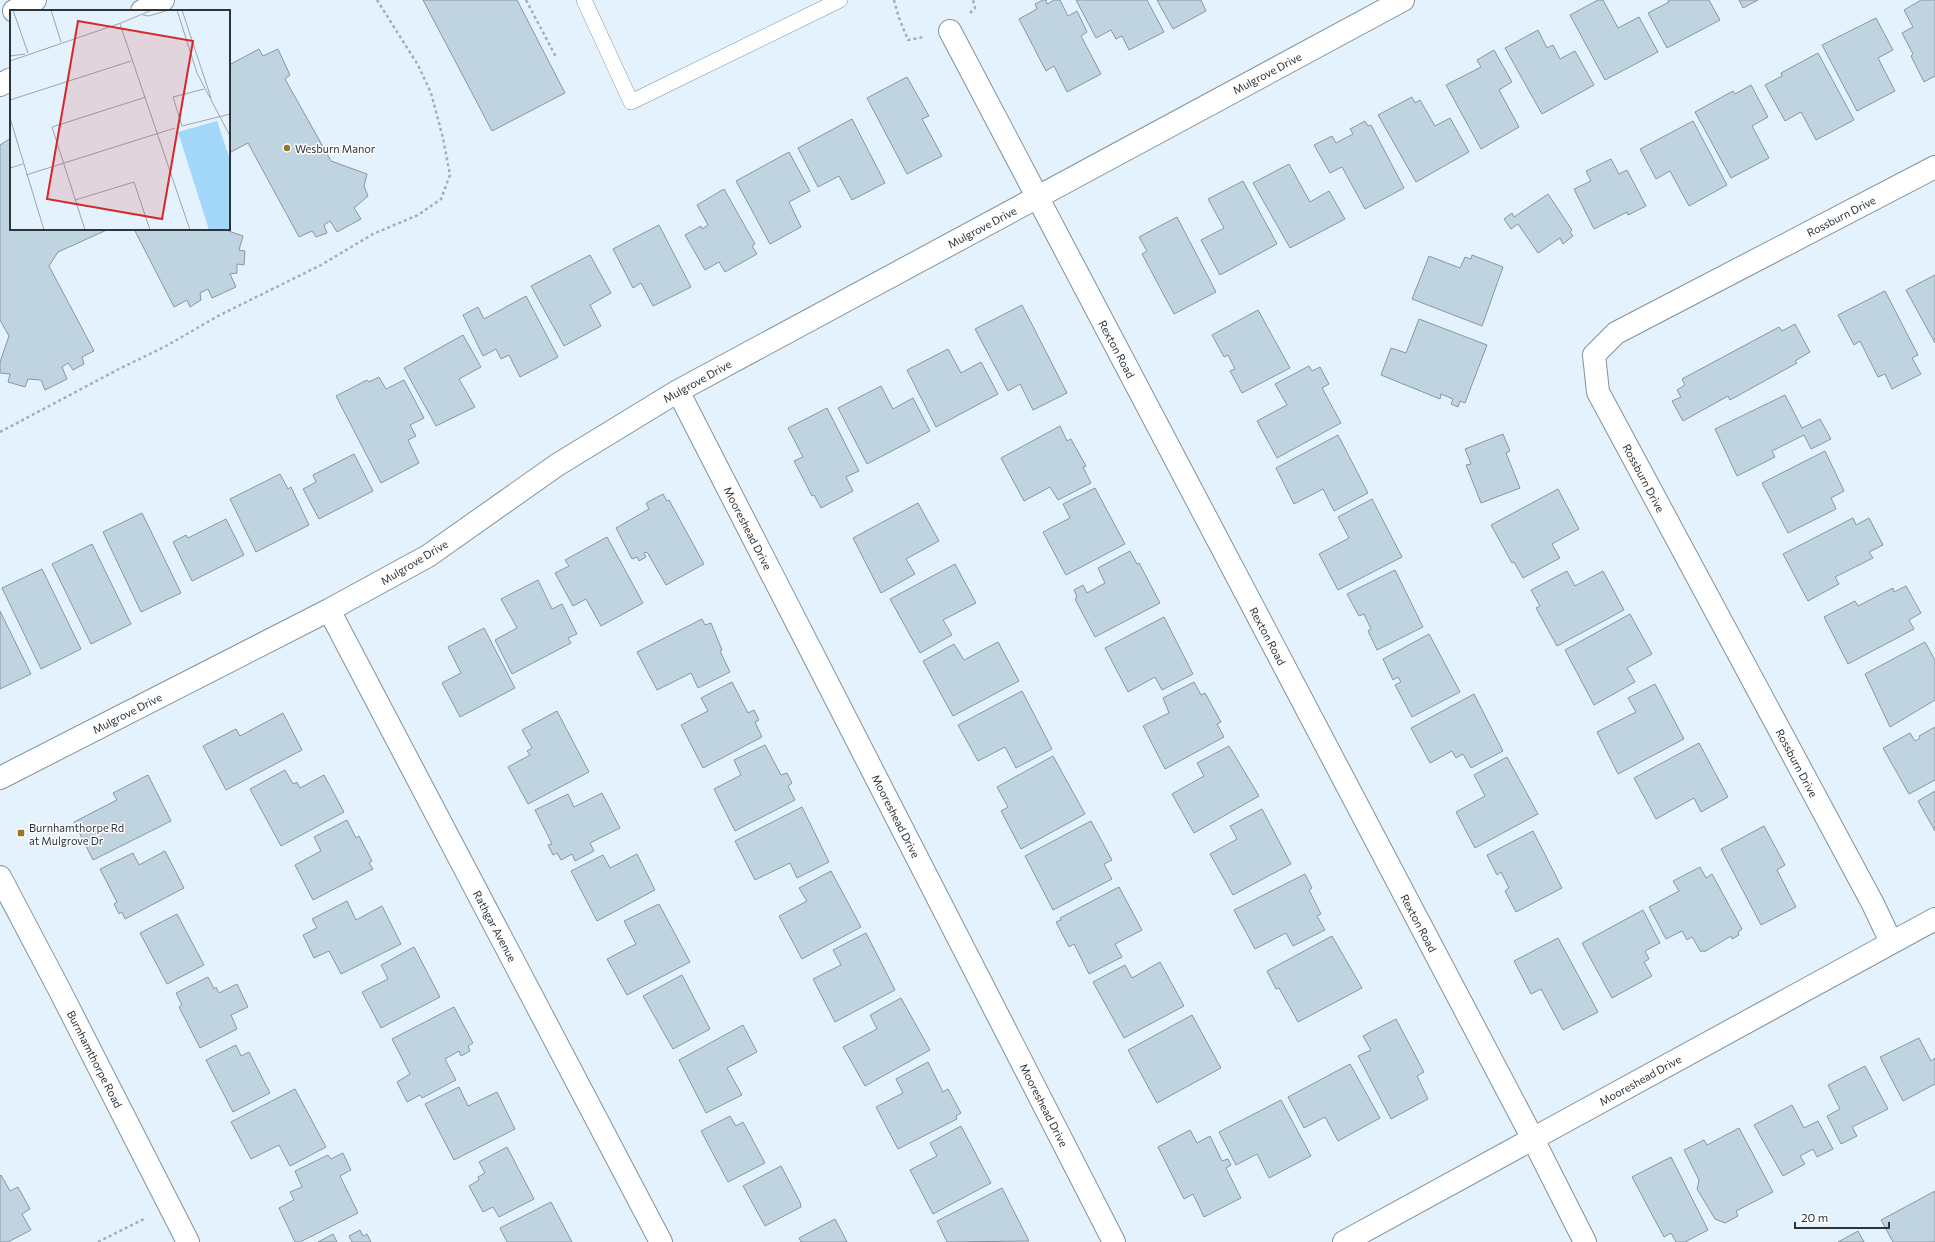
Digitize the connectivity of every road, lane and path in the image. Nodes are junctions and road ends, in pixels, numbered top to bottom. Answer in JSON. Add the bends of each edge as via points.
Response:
{"nodes":[{"id":1,"x":35,"y":0,"type":"edge"},
{"id":2,"x":163,"y":0,"type":"edge"},
{"id":3,"x":377,"y":0,"type":"edge"},
{"id":4,"x":526,"y":0,"type":"edge"},
{"id":5,"x":584,"y":0,"type":"edge"},
{"id":6,"x":840,"y":0,"type":"edge"},
{"id":7,"x":1404,"y":0,"type":"edge"},
{"id":8,"x":16,"y":10,"type":"edge"},
{"id":9,"x":144,"y":10,"type":"edge"},
{"id":10,"x":10,"y":13,"type":"edge"},
{"id":11,"x":0,"y":18,"type":"edge"},
{"id":12,"x":950,"y":31,"type":"dead end"},
{"id":13,"x":556,"y":57,"type":"dead end"},
{"id":14,"x":10,"y":80,"type":"edge"},
{"id":15,"x":0,"y":85,"type":"edge"},
{"id":16,"x":1935,"y":167,"type":"edge"},
{"id":17,"x":1037,"y":198,"type":"junction"},
{"id":18,"x":678,"y":391,"type":"junction"},
{"id":19,"x":0,"y":432,"type":"edge"},
{"id":20,"x":329,"y":610,"type":"junction"},
{"id":21,"x":0,"y":778,"type":"edge"},
{"id":22,"x":0,"y":877,"type":"edge"},
{"id":23,"x":1935,"y":919,"type":"edge"},
{"id":24,"x":1891,"y":942,"type":"junction"},
{"id":25,"x":1533,"y":1139,"type":"junction"},
{"id":26,"x":170,"y":1206,"type":"junction"},
{"id":27,"x":98,"y":1242,"type":"edge"},
{"id":28,"x":188,"y":1242,"type":"edge"},
{"id":29,"x":661,"y":1242,"type":"edge"},
{"id":30,"x":1114,"y":1242,"type":"edge"},
{"id":31,"x":1344,"y":1242,"type":"edge"},
{"id":32,"x":1585,"y":1242,"type":"edge"}],
"edges":[{"from":1,"to":8,"type":"street"},
{"from":2,"to":9,"type":"street"},
{"from":3,"to":19,"type":"path","via":[[418,65],[431,93],[450,175],[441,199],[418,215],[373,234],[321,265],[218,316],[166,346]]},
{"from":4,"to":13,"type":"path"},
{"from":5,"to":6,"type":"lane","via":[[631,102]]},
{"from":7,"to":17,"type":"street","name":"Mulgrove Drive"},
{"from":10,"to":11,"type":"street"},
{"from":12,"to":17,"type":"street","name":"Rexton Road"},
{"from":14,"to":15,"type":"street"},
{"from":16,"to":24,"type":"street","name":"Rossburn Drive","via":[[1616,333],[1594,355],[1598,392],[1870,897]]},
{"from":17,"to":18,"type":"street","name":"Mulgrove Drive"},
{"from":17,"to":25,"type":"street","name":"Rexton Road"},
{"from":18,"to":20,"type":"street","name":"Mulgrove Drive","via":[[557,465],[428,556]]},
{"from":18,"to":30,"type":"street","name":"Mooreshead Drive"},
{"from":20,"to":21,"type":"street","name":"Mulgrove Drive"},
{"from":20,"to":29,"type":"street","name":"Rathgar Avenue"},
{"from":22,"to":26,"type":"street","name":"Burnhamthorpe Road"},
{"from":23,"to":24,"type":"street","name":"Mooreshead Drive"},
{"from":24,"to":25,"type":"street","name":"Mooreshead Drive"},
{"from":25,"to":31,"type":"street","name":"Mooreshead Drive"},
{"from":25,"to":32,"type":"street","name":"Rexton Road"},
{"from":26,"to":27,"type":"path"},
{"from":26,"to":28,"type":"street","name":"Burnhamthorpe Road"}]}
